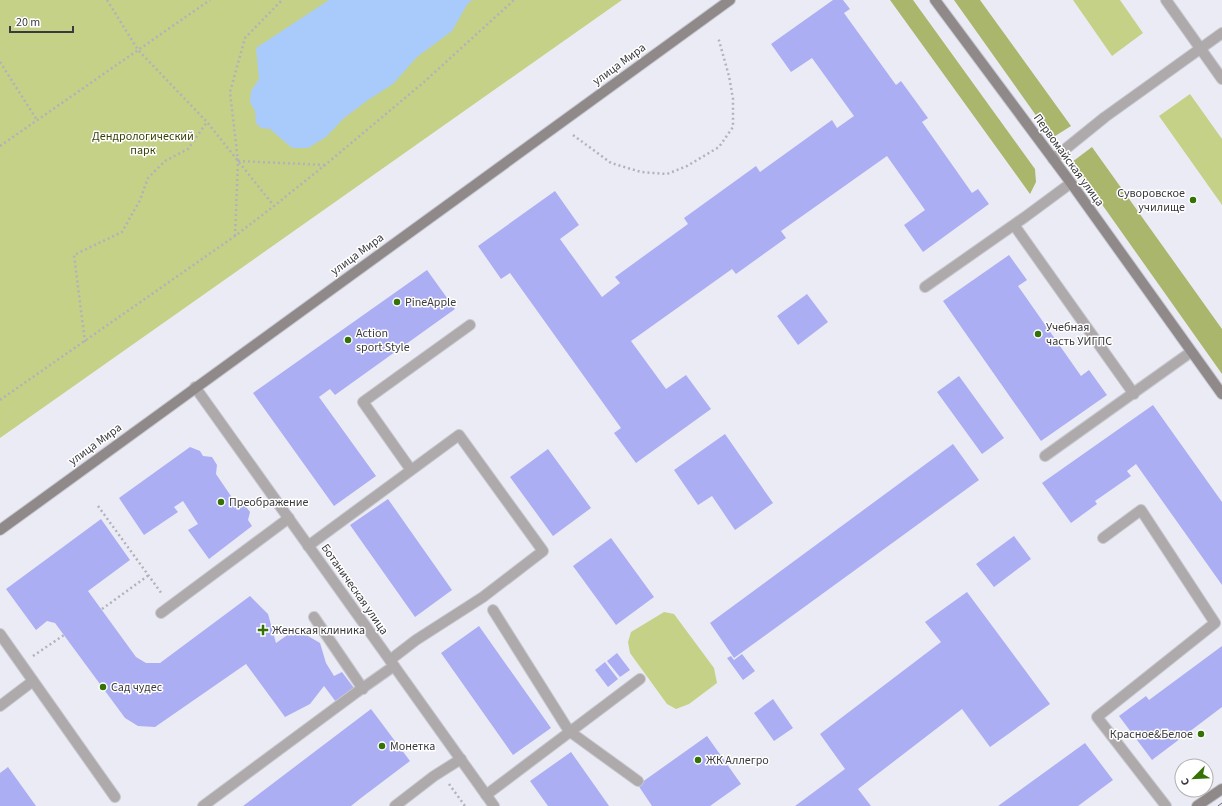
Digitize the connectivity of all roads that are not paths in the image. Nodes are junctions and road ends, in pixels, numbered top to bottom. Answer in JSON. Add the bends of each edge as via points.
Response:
{"nodes":[{"id":1,"x":730,"y":0,"type":"edge"},
{"id":2,"x":935,"y":0,"type":"edge"},
{"id":3,"x":1166,"y":0,"type":"edge"},
{"id":4,"x":1222,"y":33,"type":"edge"},
{"id":5,"x":1201,"y":48,"type":"junction"},
{"id":6,"x":1222,"y":79,"type":"edge"},
{"id":7,"x":1053,"y":159,"type":"junction"},
{"id":8,"x":1071,"y":184,"type":"junction"},
{"id":9,"x":1014,"y":225,"type":"junction"},
{"id":10,"x":925,"y":287,"type":"dead end"},
{"id":11,"x":470,"y":325,"type":"dead end"},
{"id":12,"x":1192,"y":352,"type":"junction"},
{"id":13,"x":195,"y":387,"type":"junction"},
{"id":14,"x":1134,"y":394,"type":"junction"},
{"id":15,"x":1222,"y":394,"type":"edge"},
{"id":16,"x":1045,"y":456,"type":"dead end"},
{"id":17,"x":411,"y":470,"type":"junction"},
{"id":18,"x":289,"y":518,"type":"junction"},
{"id":19,"x":0,"y":530,"type":"edge"},
{"id":20,"x":1103,"y":538,"type":"dead end"},
{"id":21,"x":308,"y":546,"type":"junction"},
{"id":22,"x":493,"y":610,"type":"dead end"},
{"id":23,"x":160,"y":612,"type":"dead end"},
{"id":24,"x":314,"y":617,"type":"dead end"},
{"id":25,"x":0,"y":634,"type":"edge"},
{"id":26,"x":392,"y":663,"type":"junction"},
{"id":27,"x":640,"y":679,"type":"dead end"},
{"id":28,"x":33,"y":681,"type":"junction"},
{"id":29,"x":363,"y":689,"type":"junction"},
{"id":30,"x":0,"y":706,"type":"edge"},
{"id":31,"x":569,"y":731,"type":"junction"},
{"id":32,"x":460,"y":759,"type":"junction"},
{"id":33,"x":638,"y":781,"type":"dead end"},
{"id":34,"x":1222,"y":789,"type":"edge"},
{"id":35,"x":486,"y":795,"type":"junction"},
{"id":36,"x":115,"y":797,"type":"dead end"},
{"id":37,"x":203,"y":806,"type":"edge"},
{"id":38,"x":395,"y":806,"type":"edge"},
{"id":39,"x":494,"y":806,"type":"edge"},
{"id":40,"x":1166,"y":806,"type":"edge"},
{"id":41,"x":1197,"y":806,"type":"edge"}],
"edges":[{"from":1,"to":13,"type":"street","name":"улица Мира"},
{"from":2,"to":7,"type":"street","name":"Первомайская улица"},
{"from":3,"to":5,"type":"street"},
{"from":4,"to":5,"type":"street"},
{"from":5,"to":6,"type":"street"},
{"from":5,"to":7,"type":"street","via":[[1105,117]]},
{"from":7,"to":8,"type":"street","name":"Первомайская улица"},
{"from":8,"to":9,"type":"street"},
{"from":8,"to":12,"type":"street","name":"Первомайская улица"},
{"from":9,"to":10,"type":"street"},
{"from":9,"to":14,"type":"street"},
{"from":11,"to":17,"type":"street","via":[[363,402]]},
{"from":12,"to":14,"type":"street"},
{"from":12,"to":15,"type":"street","name":"Первомайская улица"},
{"from":13,"to":18,"type":"street","name":"Ботаническая улица"},
{"from":13,"to":19,"type":"street","name":"улица Мира"},
{"from":14,"to":16,"type":"street"},
{"from":17,"to":21,"type":"street"},
{"from":17,"to":26,"type":"street","via":[[459,435],[543,551],[483,597],[416,640]]},
{"from":18,"to":21,"type":"street","name":"Ботаническая улица"},
{"from":18,"to":23,"type":"street"},
{"from":20,"to":40,"type":"street","via":[[1141,510],[1215,623],[1097,717]]},
{"from":21,"to":26,"type":"street","name":"Ботаническая улица"},
{"from":22,"to":31,"type":"street"},
{"from":24,"to":29,"type":"street"},
{"from":25,"to":28,"type":"street"},
{"from":26,"to":29,"type":"street"},
{"from":26,"to":32,"type":"street","name":"Ботаническая улица"},
{"from":27,"to":31,"type":"street"},
{"from":28,"to":30,"type":"street"},
{"from":28,"to":36,"type":"street"},
{"from":29,"to":37,"type":"street"},
{"from":31,"to":33,"type":"street"},
{"from":31,"to":35,"type":"street"},
{"from":32,"to":35,"type":"street","name":"Ботаническая улица"},
{"from":32,"to":38,"type":"street"},
{"from":34,"to":41,"type":"street"},
{"from":35,"to":39,"type":"street","name":"Ботаническая улица"}]}
